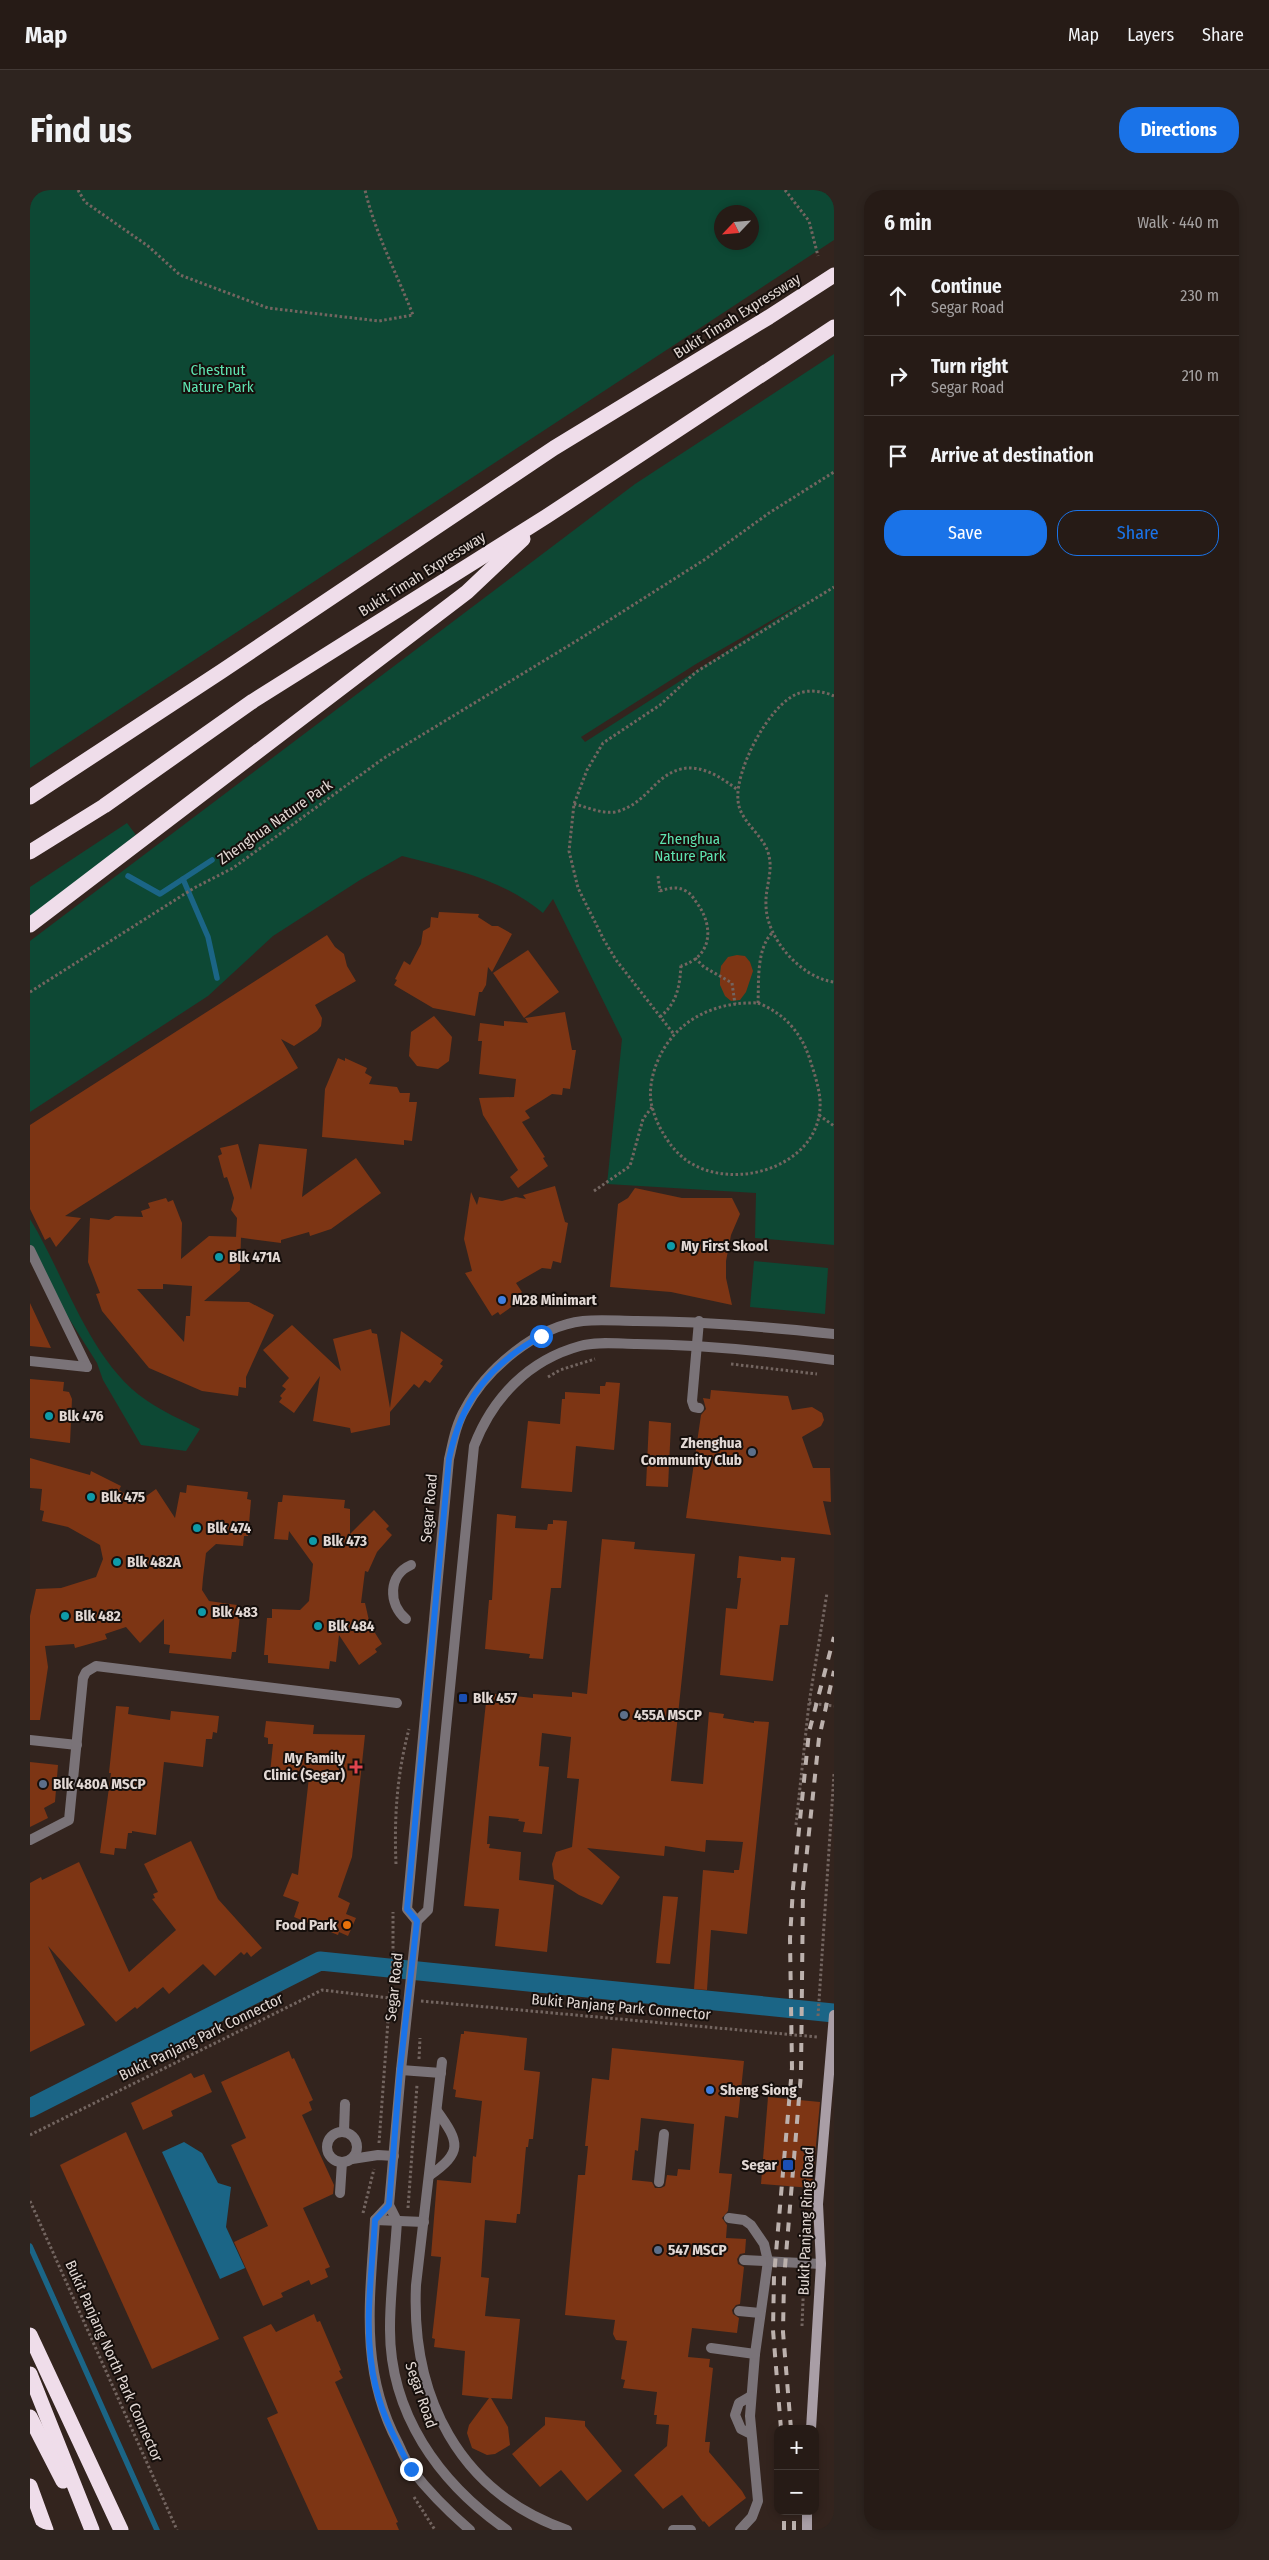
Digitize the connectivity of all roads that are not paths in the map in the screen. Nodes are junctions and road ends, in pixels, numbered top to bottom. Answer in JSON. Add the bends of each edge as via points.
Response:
{"nodes":[{"id":1,"x":834,"y":275,"type":"edge"},
{"id":2,"x":834,"y":327,"type":"edge"},
{"id":3,"x":547,"y":516,"type":"junction"},
{"id":4,"x":30,"y":797,"type":"edge"},
{"id":5,"x":30,"y":852,"type":"edge"},
{"id":6,"x":30,"y":925,"type":"edge"},
{"id":7,"x":30,"y":1250,"type":"edge"},
{"id":8,"x":699,"y":1321,"type":"junction"},
{"id":9,"x":834,"y":1334,"type":"edge"},
{"id":10,"x":697,"y":1345,"type":"junction"},
{"id":11,"x":834,"y":1360,"type":"edge"},
{"id":12,"x":30,"y":1361,"type":"edge"},
{"id":13,"x":699,"y":1408,"type":"dead end"},
{"id":14,"x":411,"y":1565,"type":"dead end"},
{"id":15,"x":406,"y":1618,"type":"dead end"},
{"id":16,"x":397,"y":1703,"type":"dead end"},
{"id":17,"x":30,"y":1740,"type":"edge"},
{"id":18,"x":77,"y":1745,"type":"junction"},
{"id":19,"x":30,"y":1840,"type":"edge"},
{"id":20,"x":417,"y":1921,"type":"junction"},
{"id":21,"x":834,"y":2015,"type":"edge"},
{"id":22,"x":442,"y":2062,"type":"dead end"},
{"id":23,"x":400,"y":2070,"type":"junction"},
{"id":24,"x":441,"y":2073,"type":"junction"},
{"id":25,"x":345,"y":2104,"type":"dead end"},
{"id":26,"x":437,"y":2111,"type":"junction"},
{"id":27,"x":344,"y":2132,"type":"junction"},
{"id":28,"x":664,"y":2134,"type":"dead end"},
{"id":29,"x":358,"y":2145,"type":"junction"},
{"id":30,"x":378,"y":2155,"type":"junction"},
{"id":31,"x":394,"y":2156,"type":"junction"},
{"id":32,"x":347,"y":2161,"type":"junction"},
{"id":33,"x":429,"y":2176,"type":"junction"},
{"id":34,"x":660,"y":2182,"type":"dead end"},
{"id":35,"x":340,"y":2193,"type":"dead end"},
{"id":36,"x":389,"y":2205,"type":"junction"},
{"id":37,"x":729,"y":2218,"type":"dead end"},
{"id":38,"x":375,"y":2220,"type":"junction"},
{"id":39,"x":402,"y":2221,"type":"junction"},
{"id":40,"x":424,"y":2222,"type":"junction"},
{"id":41,"x":744,"y":2260,"type":"dead end"},
{"id":42,"x":768,"y":2261,"type":"junction"},
{"id":43,"x":821,"y":2264,"type":"junction"},
{"id":44,"x":740,"y":2310,"type":"dead end"},
{"id":45,"x":760,"y":2313,"type":"junction"},
{"id":46,"x":30,"y":2335,"type":"edge"},
{"id":47,"x":712,"y":2348,"type":"dead end"},
{"id":48,"x":754,"y":2354,"type":"junction"},
{"id":49,"x":30,"y":2374,"type":"edge"},
{"id":50,"x":751,"y":2396,"type":"junction"},
{"id":51,"x":30,"y":2417,"type":"edge"},
{"id":52,"x":811,"y":2425,"type":"edge"},
{"id":53,"x":751,"y":2434,"type":"junction"},
{"id":54,"x":30,"y":2486,"type":"edge"},
{"id":55,"x":808,"y":2515,"type":"edge"},
{"id":56,"x":46,"y":2530,"type":"edge"},
{"id":57,"x":88,"y":2530,"type":"edge"},
{"id":58,"x":92,"y":2530,"type":"edge"},
{"id":59,"x":121,"y":2530,"type":"edge"},
{"id":60,"x":470,"y":2530,"type":"edge"},
{"id":61,"x":507,"y":2530,"type":"edge"},
{"id":62,"x":567,"y":2530,"type":"edge"},
{"id":63,"x":672,"y":2530,"type":"edge"},
{"id":64,"x":692,"y":2530,"type":"edge"},
{"id":65,"x":740,"y":2530,"type":"edge"},
{"id":66,"x":807,"y":2530,"type":"edge"}],
"edges":[{"from":1,"to":4,"type":"highway","name":"Bukit Timah Expressway","via":[[554,448]]},
{"from":2,"to":3,"type":"highway","name":"Bukit Timah Expressway"},
{"from":3,"to":5,"type":"highway","name":"Bukit Timah Expressway","via":[[253,701],[104,806]]},
{"from":3,"to":6,"type":"highway","via":[[467,592]]},
{"from":7,"to":12,"type":"street","via":[[87,1367]]},
{"from":8,"to":9,"type":"street","name":"Segar Road"},
{"from":8,"to":10,"type":"street"},
{"from":8,"to":20,"type":"street","name":"Segar Road","via":[[582,1321],[560,1328],[526,1344],[502,1362],[482,1382],[464,1409],[454,1432],[449,1459],[429,1662],[407,1909]]},
{"from":10,"to":11,"type":"street","name":"Segar Road"},
{"from":10,"to":13,"type":"street","via":[[692,1401],[694,1407]]},
{"from":10,"to":20,"type":"street","name":"Segar Road","via":[[582,1345],[535,1366],[512,1384],[483,1423],[471,1462],[428,1910]]},
{"from":14,"to":15,"type":"street","via":[[398,1574],[393,1590],[396,1606]]},
{"from":16,"to":18,"type":"street","via":[[96,1666],[82,1678]]},
{"from":17,"to":18,"type":"street"},
{"from":18,"to":19,"type":"street","via":[[69,1820]]},
{"from":20,"to":23,"type":"street","name":"Segar Road"},
{"from":21,"to":43,"type":"main road","name":"Bukit Panjang Ring Road","via":[[818,2204]]},
{"from":22,"to":24,"type":"street"},
{"from":23,"to":24,"type":"street"},
{"from":23,"to":31,"type":"street","name":"Segar Road"},
{"from":24,"to":26,"type":"street"},
{"from":25,"to":27,"type":"street"},
{"from":26,"to":33,"type":"street"},
{"from":26,"to":33,"type":"street","via":[[450,2130],[454,2148],[446,2164]]},
{"from":27,"to":29,"type":"street","via":[[353,2136]]},
{"from":27,"to":32,"type":"street","via":[[331,2137],[327,2146],[332,2158]]},
{"from":28,"to":34,"type":"street"},
{"from":29,"to":30,"type":"street"},
{"from":29,"to":32,"type":"street","via":[[355,2155]]},
{"from":30,"to":31,"type":"street"},
{"from":30,"to":32,"type":"street"},
{"from":31,"to":36,"type":"street","name":"Segar Road"},
{"from":32,"to":35,"type":"street"},
{"from":33,"to":40,"type":"street"},
{"from":36,"to":38,"type":"street"},
{"from":36,"to":39,"type":"street"},
{"from":37,"to":42,"type":"street","via":[[744,2220],[751,2225],[764,2244]]},
{"from":38,"to":39,"type":"street"},
{"from":38,"to":60,"type":"street","via":[[368,2326],[376,2388],[389,2426],[411,2469],[444,2507]]},
{"from":39,"to":40,"type":"street"},
{"from":39,"to":61,"type":"street","name":"Segar Road","via":[[390,2329],[395,2372],[410,2418],[428,2454],[456,2489]]},
{"from":40,"to":62,"type":"street","via":[[415,2307],[424,2375],[435,2411],[466,2461],[484,2481],[529,2515]]},
{"from":41,"to":42,"type":"street"},
{"from":42,"to":43,"type":"street"},
{"from":42,"to":45,"type":"street"},
{"from":43,"to":52,"type":"main road","name":"Bukit Panjang Ring Road"},
{"from":44,"to":45,"type":"street"},
{"from":45,"to":48,"type":"street"},
{"from":46,"to":59,"type":"highway"},
{"from":47,"to":48,"type":"street"},
{"from":48,"to":50,"type":"street"},
{"from":49,"to":58,"type":"highway"},
{"from":50,"to":53,"type":"street"},
{"from":50,"to":53,"type":"street","via":[[739,2403],[735,2416],[741,2429]]},
{"from":51,"to":57,"type":"highway"},
{"from":53,"to":65,"type":"street","via":[[758,2502],[752,2517]]},
{"from":54,"to":56,"type":"highway"},
{"from":55,"to":66,"type":"main road"},
{"from":63,"to":64,"type":"street"}]}
